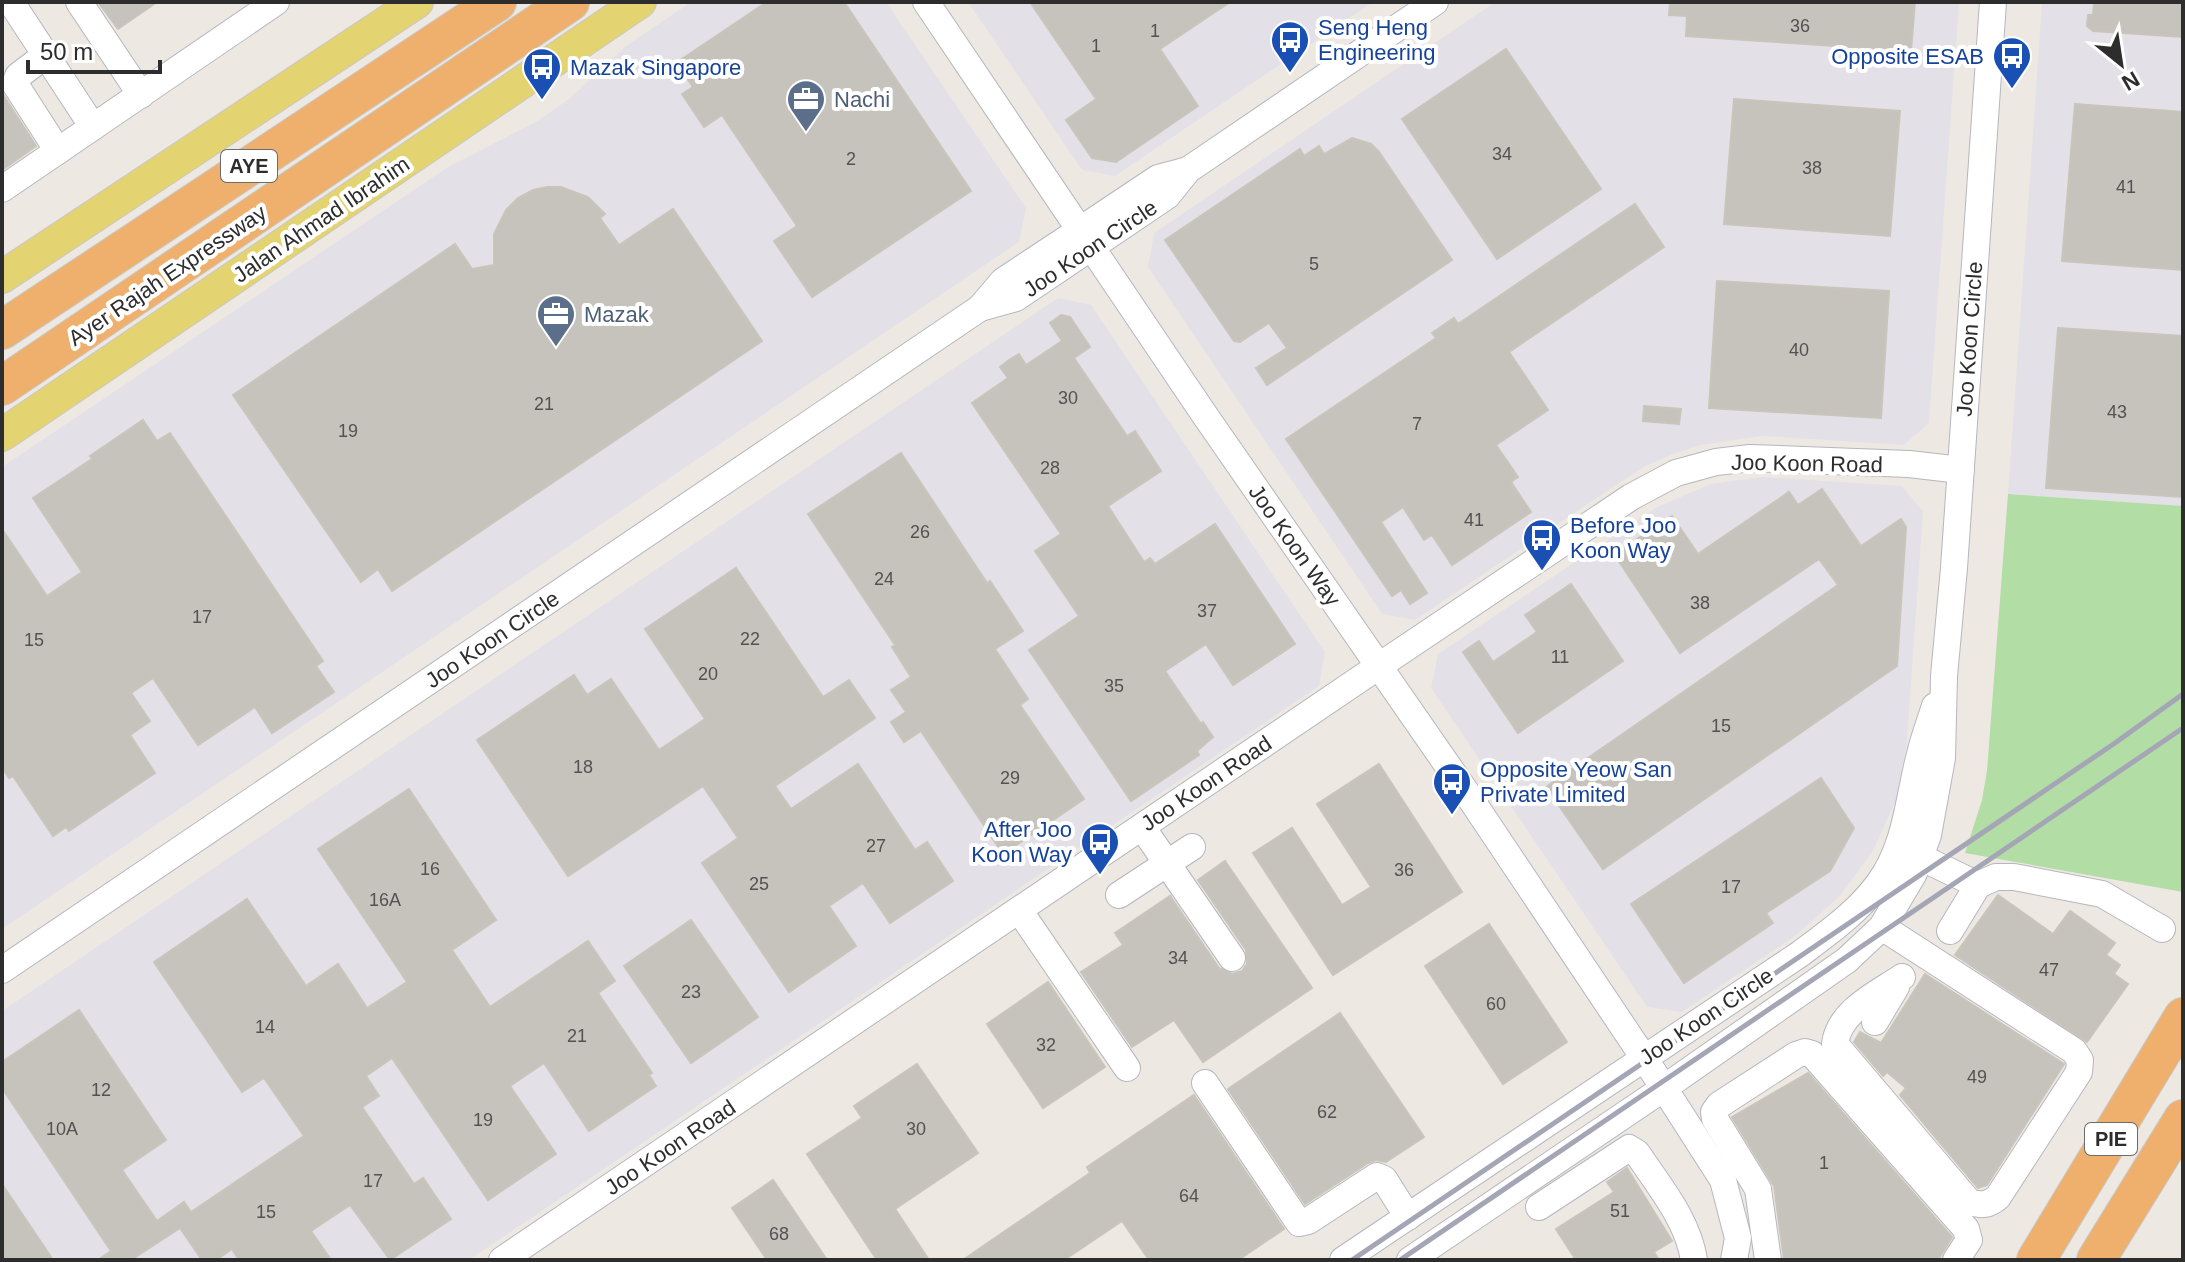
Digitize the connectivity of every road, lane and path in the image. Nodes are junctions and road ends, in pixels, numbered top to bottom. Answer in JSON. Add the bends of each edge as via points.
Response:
{"nodes":[{"id":1,"x":11,"y":2,"type":"edge"},
{"id":2,"x":79,"y":2,"type":"edge"},
{"id":3,"x":276,"y":2,"type":"edge"},
{"id":4,"x":417,"y":2,"type":"edge"},
{"id":5,"x":497,"y":2,"type":"edge"},
{"id":6,"x":570,"y":2,"type":"edge"},
{"id":7,"x":640,"y":2,"type":"edge"},
{"id":8,"x":926,"y":2,"type":"edge"},
{"id":9,"x":1435,"y":2,"type":"edge"},
{"id":10,"x":1993,"y":2,"type":"edge"},
{"id":11,"x":47,"y":54,"type":"junction"},
{"id":12,"x":141,"y":95,"type":"junction"},
{"id":13,"x":93,"y":127,"type":"junction"},
{"id":14,"x":58,"y":151,"type":"junction"},
{"id":15,"x":2,"y":189,"type":"edge"},
{"id":16,"x":1086,"y":238,"type":"junction"},
{"id":17,"x":2,"y":277,"type":"edge"},
{"id":18,"x":2,"y":330,"type":"edge"},
{"id":19,"x":2,"y":386,"type":"edge"},
{"id":20,"x":2,"y":435,"type":"edge"},
{"id":21,"x":1961,"y":470,"type":"junction"},
{"id":22,"x":1379,"y":666,"type":"junction"},
{"id":23,"x":1944,"y":676,"type":"junction"},
{"id":24,"x":1142,"y":827,"type":"junction"},
{"id":25,"x":1192,"y":847,"type":"dead end"},
{"id":26,"x":1920,"y":857,"type":"junction"},
{"id":27,"x":1167,"y":864,"type":"junction"},
{"id":28,"x":1978,"y":885,"type":"junction"},
{"id":29,"x":1119,"y":895,"type":"dead end"},
{"id":30,"x":1019,"y":910,"type":"junction"},
{"id":31,"x":1882,"y":927,"type":"junction"},
{"id":32,"x":2162,"y":929,"type":"dead end"},
{"id":33,"x":1950,"y":931,"type":"dead end"},
{"id":34,"x":1918,"y":949,"type":"junction"},
{"id":35,"x":1232,"y":958,"type":"dead end"},
{"id":36,"x":2,"y":970,"type":"edge"},
{"id":37,"x":1902,"y":977,"type":"junction"},
{"id":38,"x":2183,"y":1017,"type":"edge"},
{"id":39,"x":1875,"y":1022,"type":"dead end"},
{"id":40,"x":1644,"y":1058,"type":"junction"},
{"id":41,"x":1127,"y":1068,"type":"dead end"},
{"id":42,"x":1205,"y":1083,"type":"dead end"},
{"id":43,"x":1664,"y":1088,"type":"junction"},
{"id":44,"x":2183,"y":1119,"type":"edge"},
{"id":45,"x":1531,"y":1179,"type":"junction"},
{"id":46,"x":1408,"y":1217,"type":"junction"},
{"id":47,"x":1414,"y":1259,"type":"edge"},
{"id":48,"x":502,"y":1260,"type":"edge"},
{"id":49,"x":1343,"y":1260,"type":"edge"},
{"id":50,"x":1694,"y":1260,"type":"edge"},
{"id":51,"x":1734,"y":1260,"type":"edge"},
{"id":52,"x":1768,"y":1260,"type":"edge"},
{"id":53,"x":1956,"y":1260,"type":"edge"},
{"id":54,"x":2036,"y":1260,"type":"edge"},
{"id":55,"x":2096,"y":1260,"type":"edge"}],
"edges":[{"from":1,"to":11,"type":"street"},
{"from":2,"to":12,"type":"street"},
{"from":3,"to":12,"type":"street"},
{"from":4,"to":17,"type":"main road"},
{"from":5,"to":18,"type":"highway","name":"Ayer Rajah Expressway","number":"AYE"},
{"from":6,"to":19,"type":"highway","name":"Ayer Rajah Expressway","number":"AYE"},
{"from":7,"to":20,"type":"main road","name":"Jalan Ahmad Ibrahim"},
{"from":8,"to":16,"type":"street","name":"Joo Koon Way"},
{"from":9,"to":16,"type":"street","name":"Joo Koon Circle","via":[[1188,170],[1158,178]]},
{"from":10,"to":21,"type":"street","name":"Joo Koon Circle"},
{"from":11,"to":13,"type":"street"},
{"from":11,"to":14,"type":"street","via":[[15,84]]},
{"from":12,"to":13,"type":"street"},
{"from":13,"to":14,"type":"street"},
{"from":14,"to":15,"type":"street"},
{"from":16,"to":22,"type":"street","name":"Joo Koon Way"},
{"from":16,"to":36,"type":"street","name":"Joo Koon Circle","via":[[1003,281],[980,308]]},
{"from":21,"to":22,"type":"street","name":"Joo Koon Road","via":[[1750,458],[1676,473],[1631,497]]},
{"from":21,"to":23,"type":"street","name":"Joo Koon Circle"},
{"from":22,"to":24,"type":"street","name":"Joo Koon Road"},
{"from":22,"to":40,"type":"street","name":"Joo Koon Way"},
{"from":23,"to":26,"type":"street","name":"Joo Koon Circle","via":[[1942,758]]},
{"from":23,"to":40,"type":"street","name":"Joo Koon Circle","via":[[1919,754],[1907,824],[1879,883],[1800,954]]},
{"from":24,"to":27,"type":"street"},
{"from":24,"to":30,"type":"street","name":"Joo Koon Road"},
{"from":25,"to":27,"type":"street"},
{"from":26,"to":28,"type":"street"},
{"from":26,"to":31,"type":"street","name":"Joo Koon Circle"},
{"from":27,"to":29,"type":"street"},
{"from":27,"to":35,"type":"street"},
{"from":28,"to":32,"type":"street","via":[[2014,877],[2102,894]]},
{"from":28,"to":33,"type":"street"},
{"from":30,"to":41,"type":"street"},
{"from":30,"to":48,"type":"street","name":"Joo Koon Road"},
{"from":31,"to":34,"type":"street"},
{"from":31,"to":43,"type":"street","name":"Joo Koon Circle","via":[[1847,960]]},
{"from":34,"to":37,"type":"street"},
{"from":34,"to":37,"type":"street","via":[[2074,1051],[2080,1060],[2079,1072],[1991,1202],[1969,1202],[1835,1044],[1850,1013]]},
{"from":37,"to":39,"type":"street"},
{"from":38,"to":54,"type":"highway","number":"PIE"},
{"from":40,"to":43,"type":"street","name":"Joo Koon Way"},
{"from":40,"to":46,"type":"street","name":"Joo Koon Circle"},
{"from":42,"to":46,"type":"street","via":[[1299,1223],[1377,1176]]},
{"from":43,"to":45,"type":"street","name":"Joo Koon Circle"},
{"from":43,"to":51,"type":"street","name":"Joo Koon Way","via":[[1723,1180],[1738,1238]]},
{"from":44,"to":55,"type":"highway","number":"PIE"},
{"from":45,"to":47,"type":"street","name":"Joo Koon Circle"},
{"from":45,"to":50,"type":"street","via":[[1542,1205],[1629,1148],[1678,1216]]},
{"from":46,"to":49,"type":"street","name":"Joo Koon Circle"},
{"from":52,"to":53,"type":"street","via":[[1758,1189],[1714,1112],[1805,1052],[1966,1229],[1969,1240]]}]}
